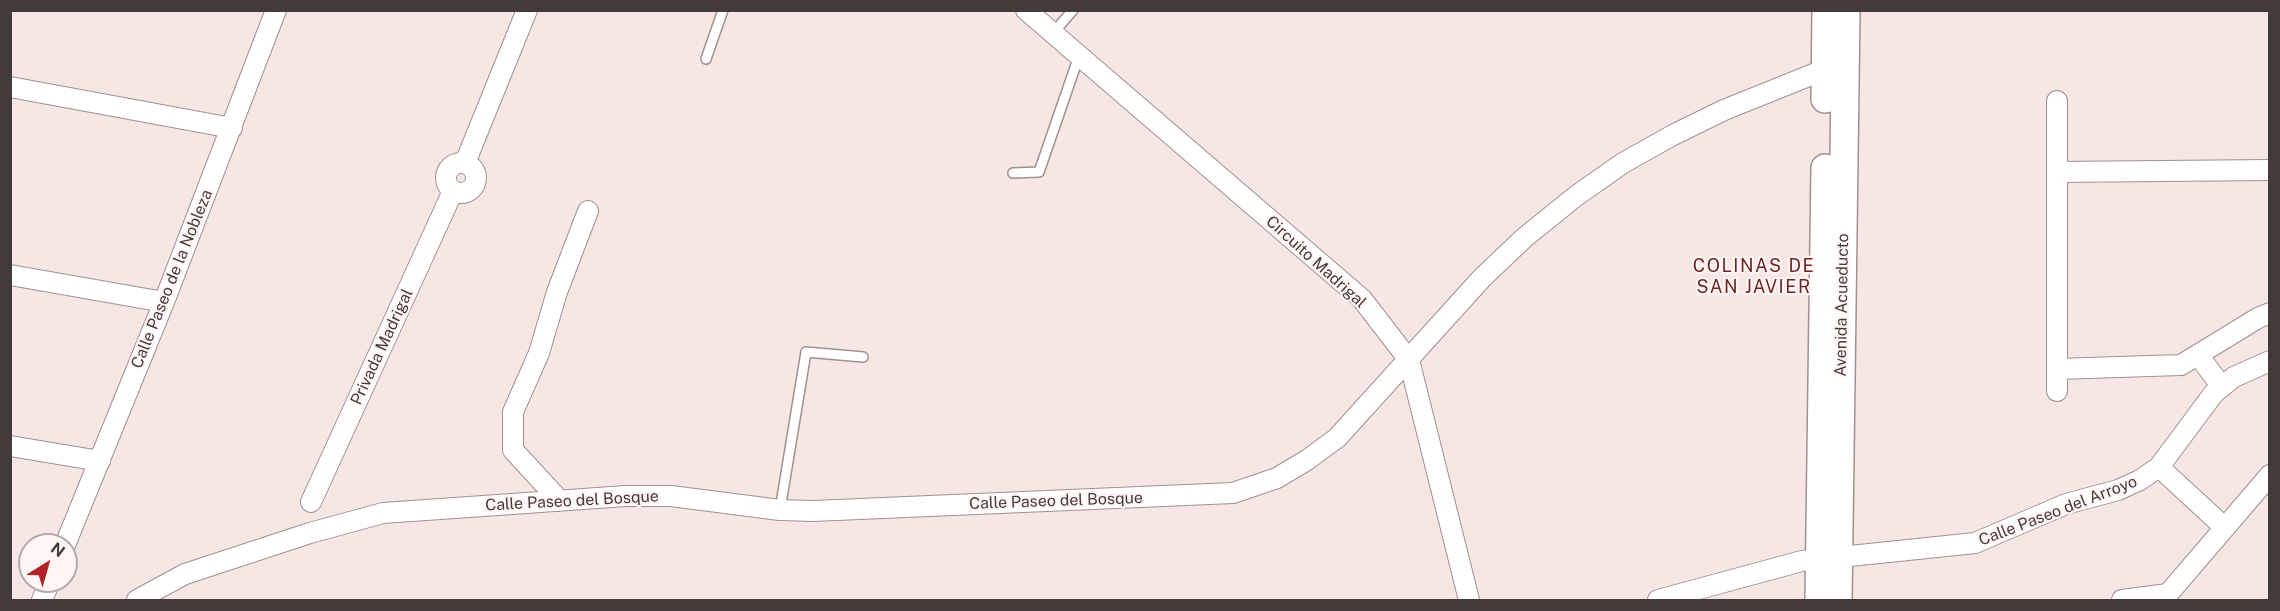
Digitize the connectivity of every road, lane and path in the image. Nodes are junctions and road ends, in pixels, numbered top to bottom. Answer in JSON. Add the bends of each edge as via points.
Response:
{"nodes":[{"id":1,"x":276,"y":10,"type":"edge"},
{"id":2,"x":527,"y":10,"type":"edge"},
{"id":3,"x":723,"y":10,"type":"edge"},
{"id":4,"x":1026,"y":10,"type":"edge"},
{"id":5,"x":1073,"y":10,"type":"edge"},
{"id":6,"x":1826,"y":10,"type":"edge"},
{"id":7,"x":1846,"y":10,"type":"edge"},
{"id":8,"x":1053,"y":33,"type":"junction"},
{"id":9,"x":1079,"y":56,"type":"junction"},
{"id":10,"x":706,"y":59,"type":"dead end"},
{"id":11,"x":1835,"y":68,"type":"junction"},
{"id":12,"x":10,"y":87,"type":"edge"},
{"id":13,"x":2057,"y":101,"type":"dead end"},
{"id":14,"x":232,"y":128,"type":"junction"},
{"id":15,"x":2270,"y":170,"type":"edge"},
{"id":16,"x":2057,"y":172,"type":"junction"},
{"id":17,"x":1013,"y":173,"type":"dead end"},
{"id":18,"x":588,"y":211,"type":"dead end"},
{"id":19,"x":10,"y":275,"type":"edge"},
{"id":20,"x":164,"y":303,"type":"junction"},
{"id":21,"x":2270,"y":313,"type":"edge"},
{"id":22,"x":2198,"y":355,"type":"junction"},
{"id":23,"x":863,"y":357,"type":"dead end"},
{"id":24,"x":1409,"y":360,"type":"junction"},
{"id":25,"x":2270,"y":361,"type":"edge"},
{"id":26,"x":2058,"y":369,"type":"junction"},
{"id":27,"x":2222,"y":387,"type":"junction"},
{"id":28,"x":2057,"y":391,"type":"dead end"},
{"id":29,"x":10,"y":446,"type":"edge"},
{"id":30,"x":100,"y":461,"type":"junction"},
{"id":31,"x":2159,"y":467,"type":"junction"},
{"id":32,"x":2270,"y":476,"type":"edge"},
{"id":33,"x":560,"y":501,"type":"junction"},
{"id":34,"x":310,"y":502,"type":"dead end"},
{"id":35,"x":780,"y":510,"type":"junction"},
{"id":36,"x":2224,"y":527,"type":"junction"},
{"id":37,"x":70,"y":533,"type":"edge"},
{"id":38,"x":1829,"y":558,"type":"junction"},
{"id":39,"x":2168,"y":597,"type":"edge"},
{"id":40,"x":137,"y":600,"type":"edge"},
{"id":41,"x":1469,"y":600,"type":"edge"},
{"id":42,"x":1658,"y":600,"type":"edge"},
{"id":43,"x":1819,"y":600,"type":"edge"},
{"id":44,"x":1838,"y":600,"type":"edge"},
{"id":45,"x":2122,"y":600,"type":"edge"}],
"edges":[{"from":1,"to":14,"type":"street","name":"Calle Paseo de la Nobleza"},
{"from":2,"to":34,"type":"street","name":"Privada Madrigal","via":[[465,163],[474,171],[475,184],[465,193],[453,191]]},
{"from":3,"to":10,"type":"lane"},
{"from":4,"to":8,"type":"street","name":"Circuito Madrigal"},
{"from":5,"to":8,"type":"lane"},
{"from":6,"to":11,"type":"main road","name":"Avenida Acueducto"},
{"from":7,"to":11,"type":"main road","name":"Avenida Acueducto"},
{"from":8,"to":9,"type":"street","name":"Circuito Madrigal"},
{"from":9,"to":17,"type":"lane","via":[[1039,172]]},
{"from":9,"to":24,"type":"street","name":"Circuito Madrigal","via":[[1362,299]]},
{"from":11,"to":24,"type":"street","name":"Calle Paseo del Bosque","via":[[1724,110],[1623,163],[1524,238],[1482,278]]},
{"from":11,"to":38,"type":"main road","name":"Avenida Acueducto"},
{"from":12,"to":14,"type":"street"},
{"from":13,"to":16,"type":"street"},
{"from":14,"to":20,"type":"street","name":"Calle Paseo de la Nobleza"},
{"from":15,"to":16,"type":"street"},
{"from":16,"to":26,"type":"street"},
{"from":18,"to":33,"type":"street","via":[[539,353],[513,412],[513,450]]},
{"from":19,"to":20,"type":"street"},
{"from":20,"to":30,"type":"street","name":"Calle Paseo de la Nobleza"},
{"from":21,"to":22,"type":"street"},
{"from":22,"to":26,"type":"street","via":[[2181,365]]},
{"from":22,"to":27,"type":"street"},
{"from":23,"to":35,"type":"lane","via":[[806,352]]},
{"from":24,"to":35,"type":"street","name":"Calle Paseo del Bosque","via":[[1337,438],[1277,478],[1233,493]]},
{"from":24,"to":41,"type":"street","name":"Circuito Madrigal"},
{"from":25,"to":27,"type":"street","name":"Calle Paseo del Arroyo","via":[[2234,377]]},
{"from":26,"to":28,"type":"street"},
{"from":27,"to":31,"type":"street","name":"Calle Paseo del Arroyo"},
{"from":29,"to":30,"type":"street"},
{"from":30,"to":37,"type":"street","name":"Calle Paseo de la Nobleza"},
{"from":31,"to":36,"type":"street"},
{"from":31,"to":38,"type":"street","name":"Calle Paseo del Arroyo","via":[[2118,490],[2066,504],[1975,543]]},
{"from":32,"to":36,"type":"street"},
{"from":33,"to":35,"type":"street","name":"Calle Paseo del Bosque","via":[[670,496]]},
{"from":33,"to":40,"type":"street","name":"Calle Paseo del Bosque","via":[[383,513],[185,574]]},
{"from":36,"to":39,"type":"street"},
{"from":38,"to":42,"type":"street","name":"Calle Paseo del Arroyo","via":[[1802,561]]},
{"from":38,"to":43,"type":"main road","name":"Avenida Acueducto"},
{"from":38,"to":44,"type":"main road","name":"Avenida Acueducto"},
{"from":39,"to":45,"type":"street"}]}
